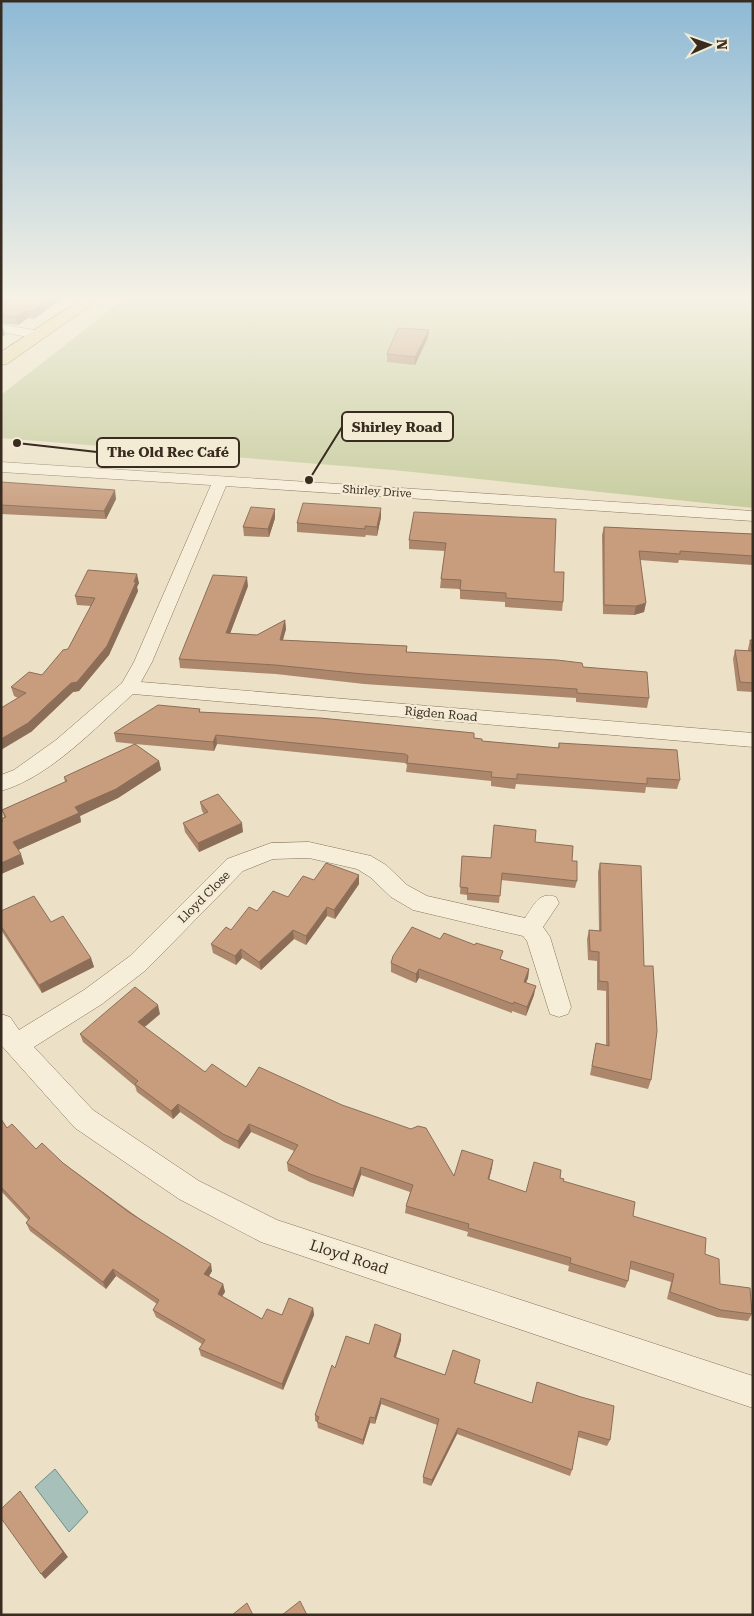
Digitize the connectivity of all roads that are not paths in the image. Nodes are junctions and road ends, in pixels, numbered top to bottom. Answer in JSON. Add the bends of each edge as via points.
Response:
{"nodes":[{"id":1,"x":1,"y":467,"type":"edge"},
{"id":2,"x":221,"y":480,"type":"junction"},
{"id":3,"x":753,"y":516,"type":"edge"},
{"id":4,"x":129,"y":688,"type":"junction"},
{"id":5,"x":753,"y":740,"type":"edge"},
{"id":6,"x":1,"y":784,"type":"edge"},
{"id":7,"x":548,"y":903,"type":"dead end"},
{"id":8,"x":530,"y":928,"type":"junction"},
{"id":9,"x":559,"y":1007,"type":"dead end"},
{"id":10,"x":9,"y":1035,"type":"edge"},
{"id":11,"x":753,"y":1392,"type":"edge"}],
"edges":[{"from":1,"to":2,"type":"street","name":"Shirley Drive"},
{"from":2,"to":3,"type":"street","name":"Shirley Drive"},
{"from":2,"to":4,"type":"street"},
{"from":4,"to":5,"type":"street","name":"Rigden Road"},
{"from":4,"to":6,"type":"street","via":[[63,745],[21,775]]},
{"from":7,"to":8,"type":"street"},
{"from":8,"to":9,"type":"street","via":[[538,937]]},
{"from":8,"to":10,"type":"street","name":"Lloyd Close","via":[[421,904],[363,862],[309,850],[271,850],[235,865],[138,963],[94,997]]},
{"from":10,"to":11,"type":"street","name":"Lloyd Road","via":[[84,1119],[189,1190],[271,1232]]}]}
